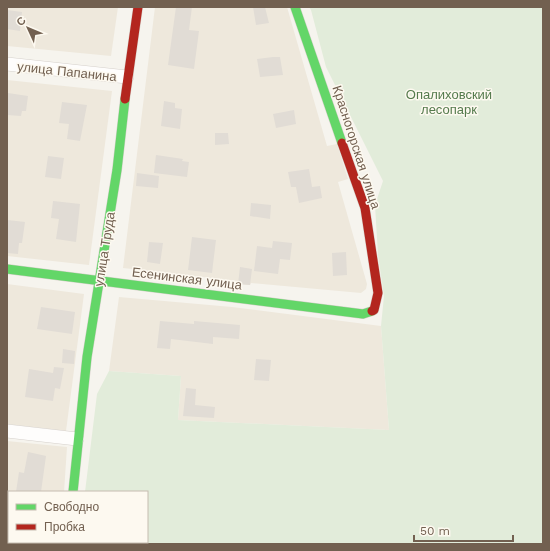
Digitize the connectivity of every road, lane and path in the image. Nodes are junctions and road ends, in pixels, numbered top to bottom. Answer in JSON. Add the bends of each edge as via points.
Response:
{"nodes":[{"id":1,"x":138,"y":7,"type":"edge"},
{"id":2,"x":295,"y":7,"type":"edge"},
{"id":3,"x":7,"y":64,"type":"edge"},
{"id":4,"x":127,"y":78,"type":"junction"},
{"id":5,"x":7,"y":269,"type":"edge"},
{"id":6,"x":100,"y":279,"type":"junction"},
{"id":7,"x":363,"y":314,"type":"joint"},
{"id":8,"x":7,"y":431,"type":"edge"},
{"id":9,"x":77,"y":439,"type":"junction"},
{"id":10,"x":73,"y":491,"type":"edge"}],
"edges":[{"from":1,"to":4,"type":"street","name":"улица Труда"},
{"from":2,"to":7,"type":"street","name":"Красногорская улица","via":[[365,208],[378,293],[374,310]]},
{"from":3,"to":4,"type":"street","name":"улица Папанина"},
{"from":4,"to":6,"type":"street","name":"улица Труда","via":[[117,170]]},
{"from":5,"to":6,"type":"street","name":"Есенинская улица"},
{"from":6,"to":7,"type":"street","name":"Есенинская улица"},
{"from":6,"to":9,"type":"street","name":"улица Труда"},
{"from":8,"to":9,"type":"street"},
{"from":9,"to":10,"type":"street","name":"улица Труда"}]}
